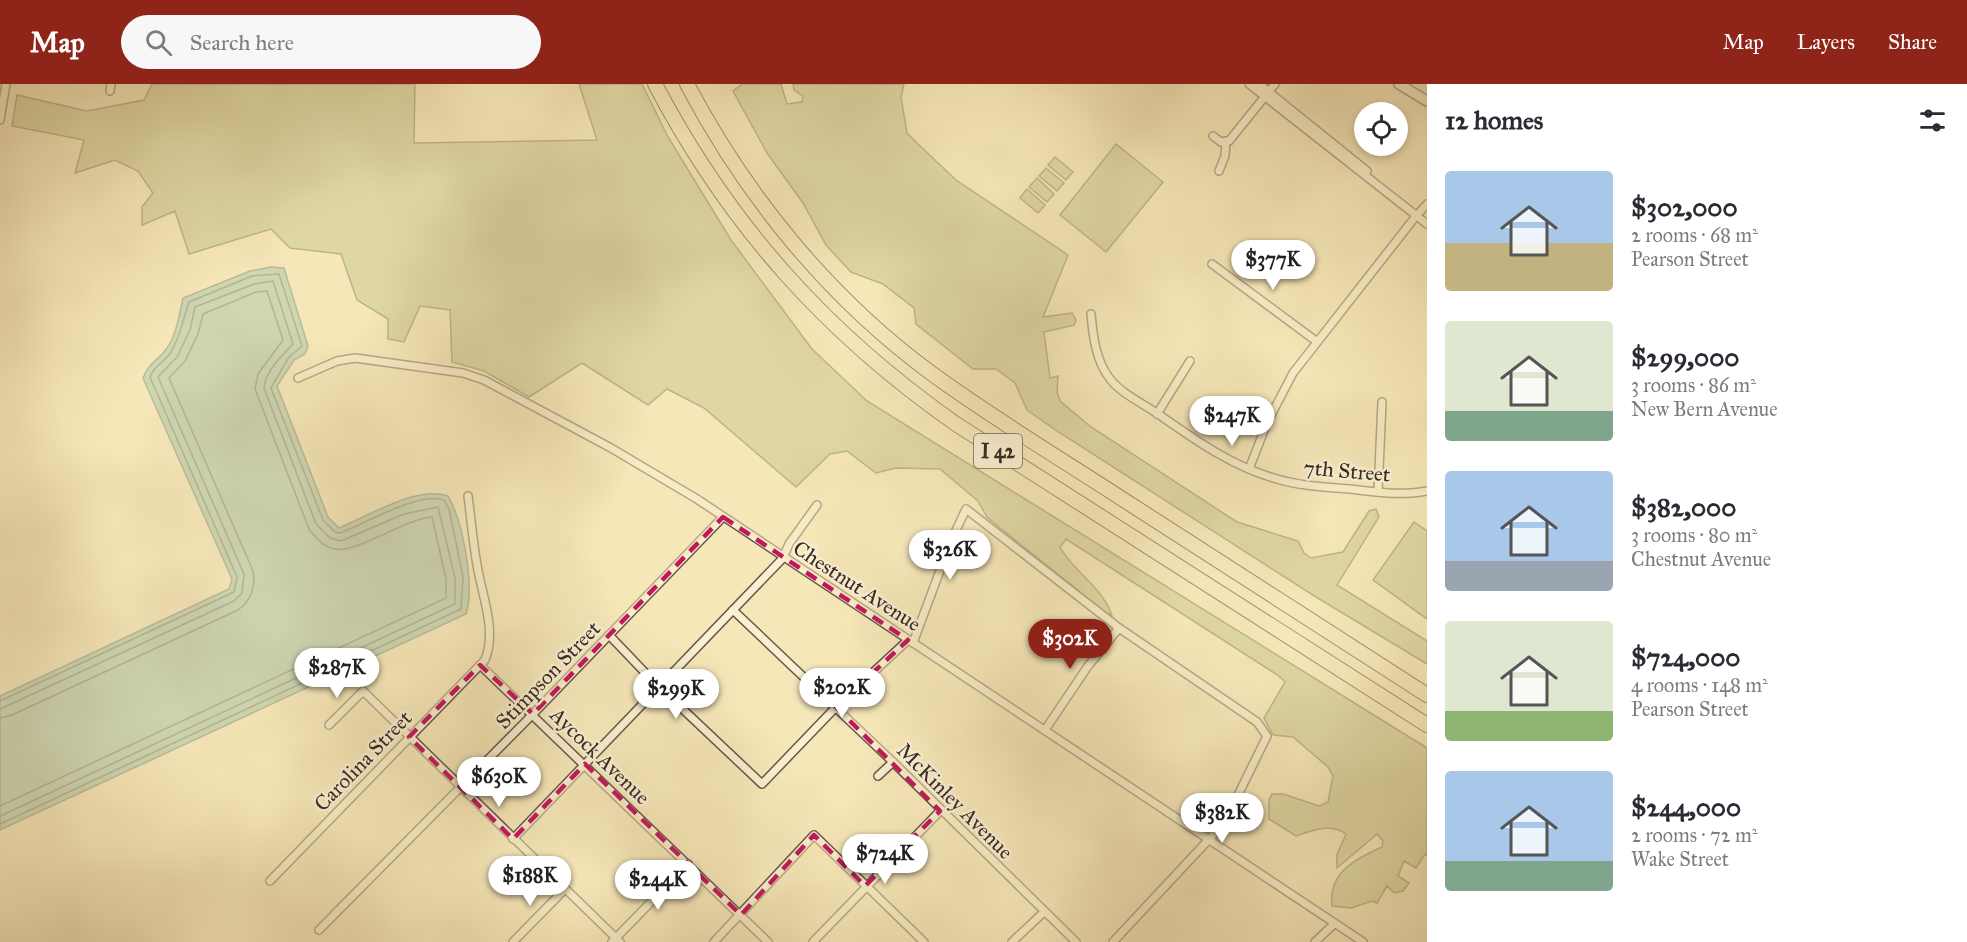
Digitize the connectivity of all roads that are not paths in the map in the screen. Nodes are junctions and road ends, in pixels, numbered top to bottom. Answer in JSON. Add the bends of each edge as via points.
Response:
{"nodes":[{"id":1,"x":6,"y":84,"type":"edge"},
{"id":2,"x":655,"y":84,"type":"edge"},
{"id":3,"x":687,"y":84,"type":"edge"},
{"id":4,"x":1249,"y":84,"type":"edge"},
{"id":5,"x":1259,"y":84,"type":"edge"},
{"id":6,"x":1275,"y":84,"type":"edge"},
{"id":7,"x":1399,"y":84,"type":"edge"},
{"id":8,"x":1266,"y":94,"type":"junction"},
{"id":9,"x":1427,"y":101,"type":"edge"},
{"id":10,"x":0,"y":120,"type":"edge"},
{"id":11,"x":1213,"y":136,"type":"dead end"},
{"id":12,"x":1226,"y":141,"type":"junction"},
{"id":13,"x":1219,"y":171,"type":"dead end"},
{"id":14,"x":1427,"y":204,"type":"edge"},
{"id":15,"x":1418,"y":214,"type":"junction"},
{"id":16,"x":1427,"y":219,"type":"edge"},
{"id":17,"x":1427,"y":225,"type":"edge"},
{"id":18,"x":1212,"y":264,"type":"dead end"},
{"id":19,"x":1091,"y":314,"type":"dead end"},
{"id":20,"x":1316,"y":341,"type":"junction"},
{"id":21,"x":1190,"y":361,"type":"dead end"},
{"id":22,"x":298,"y":378,"type":"dead end"},
{"id":23,"x":1382,"y":402,"type":"dead end"},
{"id":24,"x":1157,"y":414,"type":"junction"},
{"id":25,"x":1249,"y":469,"type":"junction"},
{"id":26,"x":1427,"y":491,"type":"edge"},
{"id":27,"x":1378,"y":492,"type":"junction"},
{"id":28,"x":468,"y":496,"type":"dead end"},
{"id":29,"x":817,"y":505,"type":"dead end"},
{"id":30,"x":723,"y":517,"type":"junction"},
{"id":31,"x":783,"y":558,"type":"junction"},
{"id":32,"x":733,"y":610,"type":"junction"},
{"id":33,"x":1119,"y":628,"type":"junction"},
{"id":34,"x":609,"y":635,"type":"junction"},
{"id":35,"x":911,"y":642,"type":"junction"},
{"id":36,"x":480,"y":665,"type":"junction"},
{"id":37,"x":659,"y":687,"type":"junction"},
{"id":38,"x":1427,"y":695,"type":"edge"},
{"id":39,"x":836,"y":707,"type":"junction"},
{"id":40,"x":533,"y":714,"type":"junction"},
{"id":41,"x":329,"y":725,"type":"dead end"},
{"id":42,"x":1427,"y":725,"type":"edge"},
{"id":43,"x":1045,"y":730,"type":"junction"},
{"id":44,"x":409,"y":737,"type":"junction"},
{"id":45,"x":892,"y":762,"type":"junction"},
{"id":46,"x":585,"y":764,"type":"junction"},
{"id":47,"x":878,"y":776,"type":"dead end"},
{"id":48,"x":461,"y":788,"type":"junction"},
{"id":49,"x":940,"y":811,"type":"junction"},
{"id":50,"x":513,"y":839,"type":"junction"},
{"id":51,"x":1209,"y":840,"type":"junction"},
{"id":52,"x":688,"y":864,"type":"junction"},
{"id":53,"x":270,"y":880,"type":"dead end"},
{"id":54,"x":866,"y":886,"type":"junction"},
{"id":55,"x":565,"y":889,"type":"junction"},
{"id":56,"x":1044,"y":912,"type":"junction"},
{"id":57,"x":741,"y":915,"type":"junction"},
{"id":58,"x":1334,"y":924,"type":"junction"},
{"id":59,"x":319,"y":930,"type":"dead end"},
{"id":60,"x":917,"y":936,"type":"junction"},
{"id":61,"x":616,"y":940,"type":"edge"},
{"id":62,"x":513,"y":942,"type":"edge"},
{"id":63,"x":714,"y":942,"type":"edge"},
{"id":64,"x":768,"y":942,"type":"edge"},
{"id":65,"x":813,"y":942,"type":"edge"},
{"id":66,"x":911,"y":942,"type":"edge"},
{"id":67,"x":924,"y":942,"type":"edge"},
{"id":68,"x":1012,"y":942,"type":"edge"},
{"id":69,"x":1076,"y":942,"type":"edge"},
{"id":70,"x":1113,"y":942,"type":"edge"},
{"id":71,"x":1315,"y":942,"type":"edge"},
{"id":72,"x":1363,"y":942,"type":"edge"}],
"edges":[{"from":1,"to":10,"type":"street"},
{"from":2,"to":42,"type":"highway","number":"I 42","via":[[712,181],[767,255],[825,318],[887,374],[956,424]]},
{"from":3,"to":38,"type":"highway","via":[[733,162],[775,221],[841,295],[900,349],[988,412]]},
{"from":4,"to":8,"type":"street"},
{"from":5,"to":8,"type":"street"},
{"from":6,"to":8,"type":"street"},
{"from":7,"to":9,"type":"street"},
{"from":8,"to":12,"type":"street"},
{"from":8,"to":15,"type":"street"},
{"from":11,"to":12,"type":"street"},
{"from":12,"to":13,"type":"street","via":[[1226,156]]},
{"from":14,"to":15,"type":"street"},
{"from":15,"to":16,"type":"street"},
{"from":15,"to":17,"type":"street"},
{"from":15,"to":20,"type":"street"},
{"from":18,"to":20,"type":"street"},
{"from":19,"to":24,"type":"street","name":"7th Street","via":[[1096,348],[1111,380]]},
{"from":20,"to":25,"type":"street","via":[[1279,398]]},
{"from":21,"to":24,"type":"street"},
{"from":22,"to":30,"type":"street","name":"Chestnut Avenue","via":[[337,361],[356,358],[441,369],[477,378],[656,473]]},
{"from":23,"to":27,"type":"street"},
{"from":24,"to":25,"type":"street","name":"7th Street"},
{"from":25,"to":27,"type":"street","name":"7th Street","via":[[1301,485]]},
{"from":26,"to":27,"type":"street","name":"7th Street"},
{"from":28,"to":36,"type":"street","via":[[476,562],[490,626],[489,649]]},
{"from":29,"to":31,"type":"street"},
{"from":30,"to":31,"type":"street","name":"Chestnut Avenue"},
{"from":30,"to":34,"type":"street","name":"Stimpson Street"},
{"from":31,"to":32,"type":"street"},
{"from":31,"to":35,"type":"street","name":"Chestnut Avenue"},
{"from":32,"to":37,"type":"street"},
{"from":32,"to":39,"type":"street","name":"McKinley Avenue"},
{"from":33,"to":35,"type":"street","via":[[966,510]]},
{"from":33,"to":43,"type":"street"},
{"from":33,"to":51,"type":"street","via":[[1257,722],[1267,736],[1239,793]]},
{"from":34,"to":37,"type":"street"},
{"from":34,"to":40,"type":"street","name":"Stimpson Street"},
{"from":35,"to":39,"type":"street"},
{"from":35,"to":43,"type":"street","name":"Chestnut Avenue"},
{"from":36,"to":40,"type":"street","name":"Aycock Avenue"},
{"from":36,"to":44,"type":"street","name":"Carolina Street"},
{"from":37,"to":39,"type":"street","via":[[762,784]]},
{"from":37,"to":46,"type":"street"},
{"from":39,"to":45,"type":"street","name":"McKinley Avenue"},
{"from":40,"to":46,"type":"street","name":"Aycock Avenue"},
{"from":40,"to":48,"type":"street","name":"Stimpson Street"},
{"from":41,"to":44,"type":"street","via":[[363,691]]},
{"from":43,"to":51,"type":"street","name":"Chestnut Avenue"},
{"from":44,"to":48,"type":"street"},
{"from":44,"to":53,"type":"street","name":"Carolina Street"},
{"from":45,"to":47,"type":"street"},
{"from":45,"to":49,"type":"street","name":"McKinley Avenue"},
{"from":46,"to":50,"type":"street"},
{"from":46,"to":52,"type":"street","name":"Aycock Avenue"},
{"from":48,"to":50,"type":"street"},
{"from":48,"to":59,"type":"street","name":"Stimpson Street"},
{"from":49,"to":54,"type":"street"},
{"from":49,"to":56,"type":"street","name":"McKinley Avenue"},
{"from":50,"to":55,"type":"street"},
{"from":51,"to":58,"type":"street","name":"Chestnut Avenue"},
{"from":51,"to":70,"type":"street"},
{"from":52,"to":57,"type":"street","name":"Aycock Avenue"},
{"from":52,"to":61,"type":"street"},
{"from":54,"to":57,"type":"street","via":[[814,835]]},
{"from":54,"to":60,"type":"street"},
{"from":54,"to":65,"type":"street"},
{"from":55,"to":61,"type":"street"},
{"from":55,"to":62,"type":"street"},
{"from":56,"to":68,"type":"street"},
{"from":56,"to":69,"type":"street","name":"McKinley Avenue"},
{"from":57,"to":63,"type":"street"},
{"from":57,"to":64,"type":"street","name":"Aycock Avenue"},
{"from":58,"to":71,"type":"street"},
{"from":58,"to":72,"type":"street","name":"Chestnut Avenue"},
{"from":60,"to":66,"type":"street"},
{"from":60,"to":67,"type":"street"}]}
